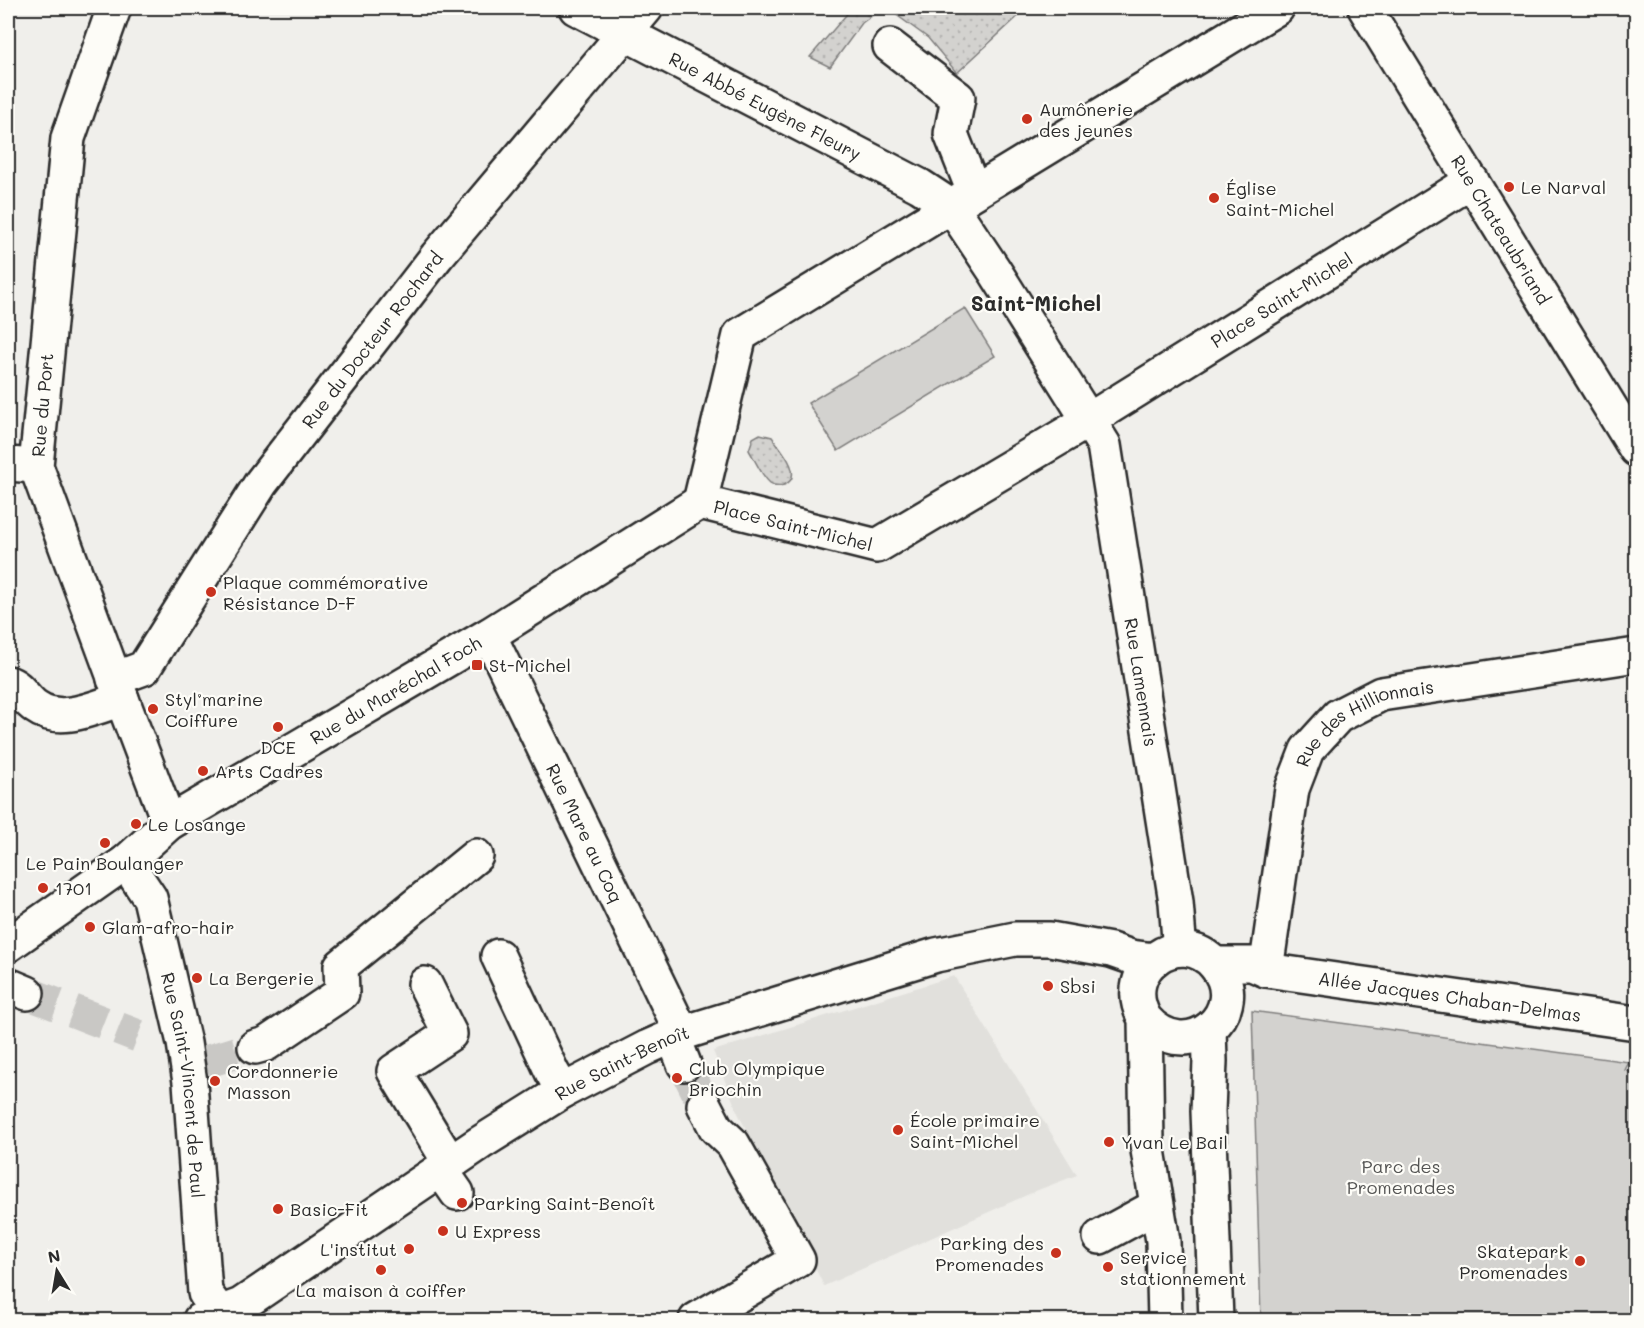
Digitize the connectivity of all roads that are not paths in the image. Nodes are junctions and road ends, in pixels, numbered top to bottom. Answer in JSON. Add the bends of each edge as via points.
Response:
{"nodes":[{"id":1,"x":114,"y":8,"type":"edge"},
{"id":2,"x":576,"y":8,"type":"edge"},
{"id":3,"x":646,"y":8,"type":"edge"},
{"id":4,"x":1277,"y":8,"type":"edge"},
{"id":5,"x":1365,"y":8,"type":"edge"},
{"id":6,"x":625,"y":32,"type":"junction"},
{"id":7,"x":890,"y":46,"type":"dead end"},
{"id":8,"x":1472,"y":181,"type":"junction"},
{"id":9,"x":963,"y":199,"type":"junction"},
{"id":10,"x":1090,"y":419,"type":"junction"},
{"id":11,"x":1636,"y":449,"type":"edge"},
{"id":12,"x":22,"y":465,"type":"edge"},
{"id":13,"x":700,"y":502,"type":"junction"},
{"id":14,"x":489,"y":635,"type":"junction"},
{"id":15,"x":1636,"y":655,"type":"edge"},
{"id":16,"x":8,"y":682,"type":"edge"},
{"id":17,"x":118,"y":689,"type":"junction"},
{"id":18,"x":169,"y":823,"type":"junction"},
{"id":19,"x":476,"y":856,"type":"dead end"},
{"id":20,"x":126,"y":862,"type":"junction"},
{"id":21,"x":1077,"y":944,"type":"junction"},
{"id":22,"x":8,"y":945,"type":"edge"},
{"id":23,"x":1166,"y":955,"type":"junction"},
{"id":24,"x":498,"y":956,"type":"dead end"},
{"id":25,"x":1215,"y":964,"type":"junction"},
{"id":26,"x":1266,"y":970,"type":"junction"},
{"id":27,"x":425,"y":984,"type":"dead end"},
{"id":28,"x":1226,"y":999,"type":"junction"},
{"id":29,"x":1141,"y":1004,"type":"junction"},
{"id":30,"x":1636,"y":1023,"type":"edge"},
{"id":31,"x":1196,"y":1034,"type":"junction"},
{"id":32,"x":680,"y":1044,"type":"junction"},
{"id":33,"x":255,"y":1047,"type":"tunnel mouth"},
{"id":34,"x":563,"y":1091,"type":"junction"},
{"id":35,"x":704,"y":1105,"type":"tunnel mouth"},
{"id":36,"x":449,"y":1175,"type":"junction"},
{"id":37,"x":1157,"y":1206,"type":"junction"},
{"id":38,"x":1100,"y":1238,"type":"dead end"},
{"id":39,"x":213,"y":1318,"type":"edge"},
{"id":40,"x":696,"y":1320,"type":"edge"},
{"id":41,"x":1164,"y":1320,"type":"edge"},
{"id":42,"x":1216,"y":1320,"type":"edge"}],
"edges":[{"from":1,"to":12,"type":"street","name":"Rue du Port","via":[[68,138]]},
{"from":2,"to":6,"type":"street","name":"Rue Abbé Eugène Fleury"},
{"from":3,"to":6,"type":"street","name":"Rue du Docteur Rochard"},
{"from":4,"to":9,"type":"street","name":"Place Saint-Michel"},
{"from":5,"to":8,"type":"street","name":"Rue Chateaubriand"},
{"from":6,"to":9,"type":"street","name":"Rue Abbé Eugène Fleury","via":[[920,186]]},
{"from":6,"to":17,"type":"street","name":"Rue du Docteur Rochard","via":[[437,256],[261,483],[144,668]]},
{"from":7,"to":9,"type":"street","via":[[958,98],[951,134]]},
{"from":8,"to":10,"type":"street","name":"Place Saint-Michel"},
{"from":8,"to":11,"type":"street","name":"Rue Chateaubriand"},
{"from":9,"to":10,"type":"street"},
{"from":9,"to":13,"type":"street","name":"Place Saint-Michel","via":[[740,335]]},
{"from":10,"to":13,"type":"street","name":"Place Saint-Michel","via":[[877,546]]},
{"from":10,"to":23,"type":"street","name":"Rue Lamennais","via":[[1104,445],[1176,902]]},
{"from":12,"to":17,"type":"street","name":"Rue du Port"},
{"from":13,"to":14,"type":"street","name":"Rue du Maréchal Foch"},
{"from":14,"to":18,"type":"street","name":"Rue du Maréchal Foch"},
{"from":14,"to":32,"type":"street","name":"Rue Mare au Coq"},
{"from":15,"to":26,"type":"street","name":"Rue des Hillionnais","via":[[1381,694],[1338,716],[1308,750],[1292,789]]},
{"from":16,"to":17,"type":"street","name":"Rue du Docteur Rochard","via":[[36,708],[63,716]]},
{"from":17,"to":18,"type":"street","name":"Rue du Port"},
{"from":18,"to":20,"type":"street","name":"Rue du Maréchal Foch"},
{"from":19,"to":33,"type":"street","via":[[341,966],[342,993],[266,1044]]},
{"from":20,"to":22,"type":"street","name":"Rue du Maréchal Foch"},
{"from":20,"to":39,"type":"street","name":"Rue Saint-Vincent de Paul","via":[[150,898],[184,1043],[196,1064],[205,1293]]},
{"from":21,"to":23,"type":"street","name":"Rue Saint-Benoît","via":[[1131,957]]},
{"from":21,"to":29,"type":"street","name":"Rue Saint-Benoît","via":[[1132,980]]},
{"from":21,"to":32,"type":"street","name":"Rue Saint-Benoît","via":[[1015,939],[936,955]]},
{"from":23,"to":25,"type":"street","via":[[1192,951]]},
{"from":23,"to":29,"type":"street","via":[[1146,968]]},
{"from":24,"to":34,"type":"street"},
{"from":25,"to":26,"type":"street","name":"Allée Jacques Chaban-Delmas","via":[[1252,964]]},
{"from":25,"to":28,"type":"street","via":[[1226,986]]},
{"from":26,"to":28,"type":"street"},
{"from":26,"to":30,"type":"street","name":"Allée Jacques Chaban-Delmas"},
{"from":27,"to":36,"type":"street","via":[[450,1034],[394,1071]]},
{"from":28,"to":31,"type":"street","via":[[1223,1011]]},
{"from":29,"to":31,"type":"street","via":[[1161,1033],[1172,1037]]},
{"from":29,"to":37,"type":"street","via":[[1147,1144]]},
{"from":31,"to":42,"type":"street","via":[[1208,1111]]},
{"from":32,"to":34,"type":"street","name":"Rue Saint-Benoît","via":[[648,1047]]},
{"from":34,"to":36,"type":"street","name":"Rue Saint-Benoît"},
{"from":35,"to":40,"type":"street","via":[[716,1128],[734,1144],[798,1260]]},
{"from":36,"to":39,"type":"street","name":"Rue Saint-Benoît","via":[[241,1305]]},
{"from":37,"to":38,"type":"street"},
{"from":37,"to":41,"type":"street","via":[[1163,1241]]}]}
